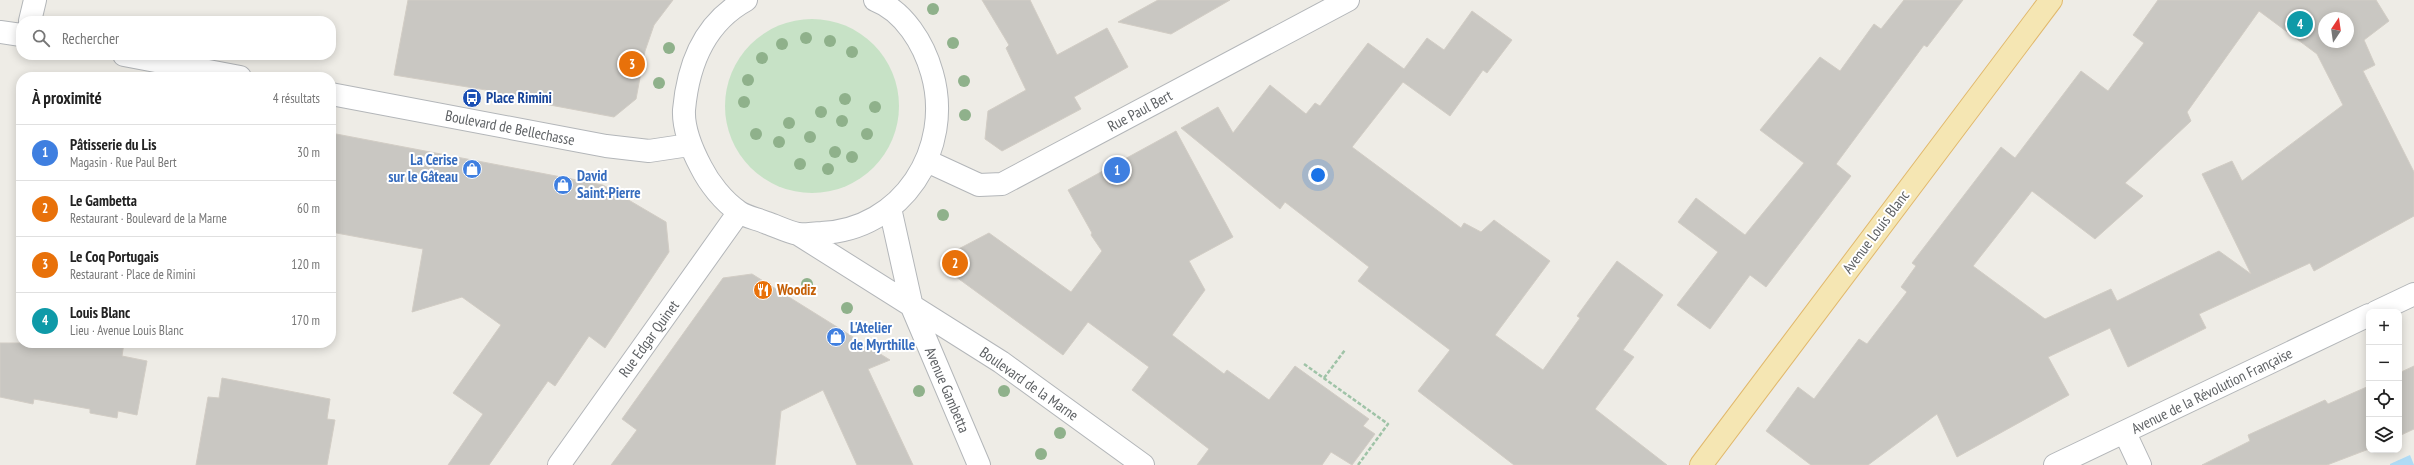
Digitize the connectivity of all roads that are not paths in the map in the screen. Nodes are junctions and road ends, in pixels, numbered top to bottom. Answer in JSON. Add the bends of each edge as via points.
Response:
{"nodes":[{"id":1,"x":35,"y":0,"type":"edge"},
{"id":2,"x":746,"y":0,"type":"edge"},
{"id":3,"x":1348,"y":0,"type":"edge"},
{"id":4,"x":2050,"y":0,"type":"edge"},
{"id":5,"x":882,"y":1,"type":"edge"},
{"id":6,"x":31,"y":16,"type":"edge"},
{"id":7,"x":0,"y":32,"type":"edge"},
{"id":8,"x":16,"y":35,"type":"edge"},
{"id":9,"x":150,"y":60,"type":"edge"},
{"id":10,"x":214,"y":72,"type":"edge"},
{"id":11,"x":336,"y":95,"type":"edge"},
{"id":12,"x":690,"y":145,"type":"junction"},
{"id":13,"x":927,"y":161,"type":"junction"},
{"id":14,"x":890,"y":208,"type":"junction"},
{"id":15,"x":739,"y":212,"type":"junction"},
{"id":16,"x":798,"y":234,"type":"junction"},
{"id":17,"x":2414,"y":294,"type":"edge"},
{"id":18,"x":912,"y":306,"type":"junction"},
{"id":19,"x":2382,"y":309,"type":"edge"},
{"id":20,"x":2366,"y":316,"type":"edge"},
{"id":21,"x":2125,"y":432,"type":"junction"},
{"id":22,"x":559,"y":465,"type":"edge"},
{"id":23,"x":979,"y":465,"type":"edge"},
{"id":24,"x":1143,"y":465,"type":"edge"},
{"id":25,"x":1701,"y":465,"type":"edge"},
{"id":26,"x":2055,"y":465,"type":"edge"},
{"id":27,"x":2140,"y":465,"type":"edge"}],
"edges":[{"from":1,"to":6,"type":"street"},
{"from":2,"to":12,"type":"street","via":[[736,5],[713,27],[696,53],[686,83],[685,106]]},
{"from":3,"to":13,"type":"street","name":"Rue Paul Bert","via":[[1002,184],[979,185]]},
{"from":4,"to":25,"type":"main road","name":"Avenue Louis Blanc"},
{"from":5,"to":13,"type":"street","via":[[910,28],[928,58],[938,92],[937,127]]},
{"from":7,"to":8,"type":"street"},
{"from":9,"to":10,"type":"street"},
{"from":11,"to":12,"type":"street","name":"Boulevard de Bellechasse","via":[[606,146],[649,151]]},
{"from":12,"to":15,"type":"street","via":[[709,183]]},
{"from":13,"to":14,"type":"street","via":[[905,194]]},
{"from":14,"to":16,"type":"street","via":[[863,224],[837,232]]},
{"from":14,"to":18,"type":"street","name":"Avenue Gambetta"},
{"from":15,"to":16,"type":"street"},
{"from":15,"to":22,"type":"street","name":"Rue Edgar Quinet"},
{"from":16,"to":18,"type":"street"},
{"from":17,"to":19,"type":"street"},
{"from":18,"to":23,"type":"street","name":"Avenue Gambetta"},
{"from":18,"to":24,"type":"street","name":"Boulevard de la Marne","via":[[1001,362]]},
{"from":20,"to":21,"type":"street","name":"Avenue de la Révolution Française"},
{"from":21,"to":26,"type":"street","name":"Avenue de la Révolution Française"},
{"from":21,"to":27,"type":"street"}]}
